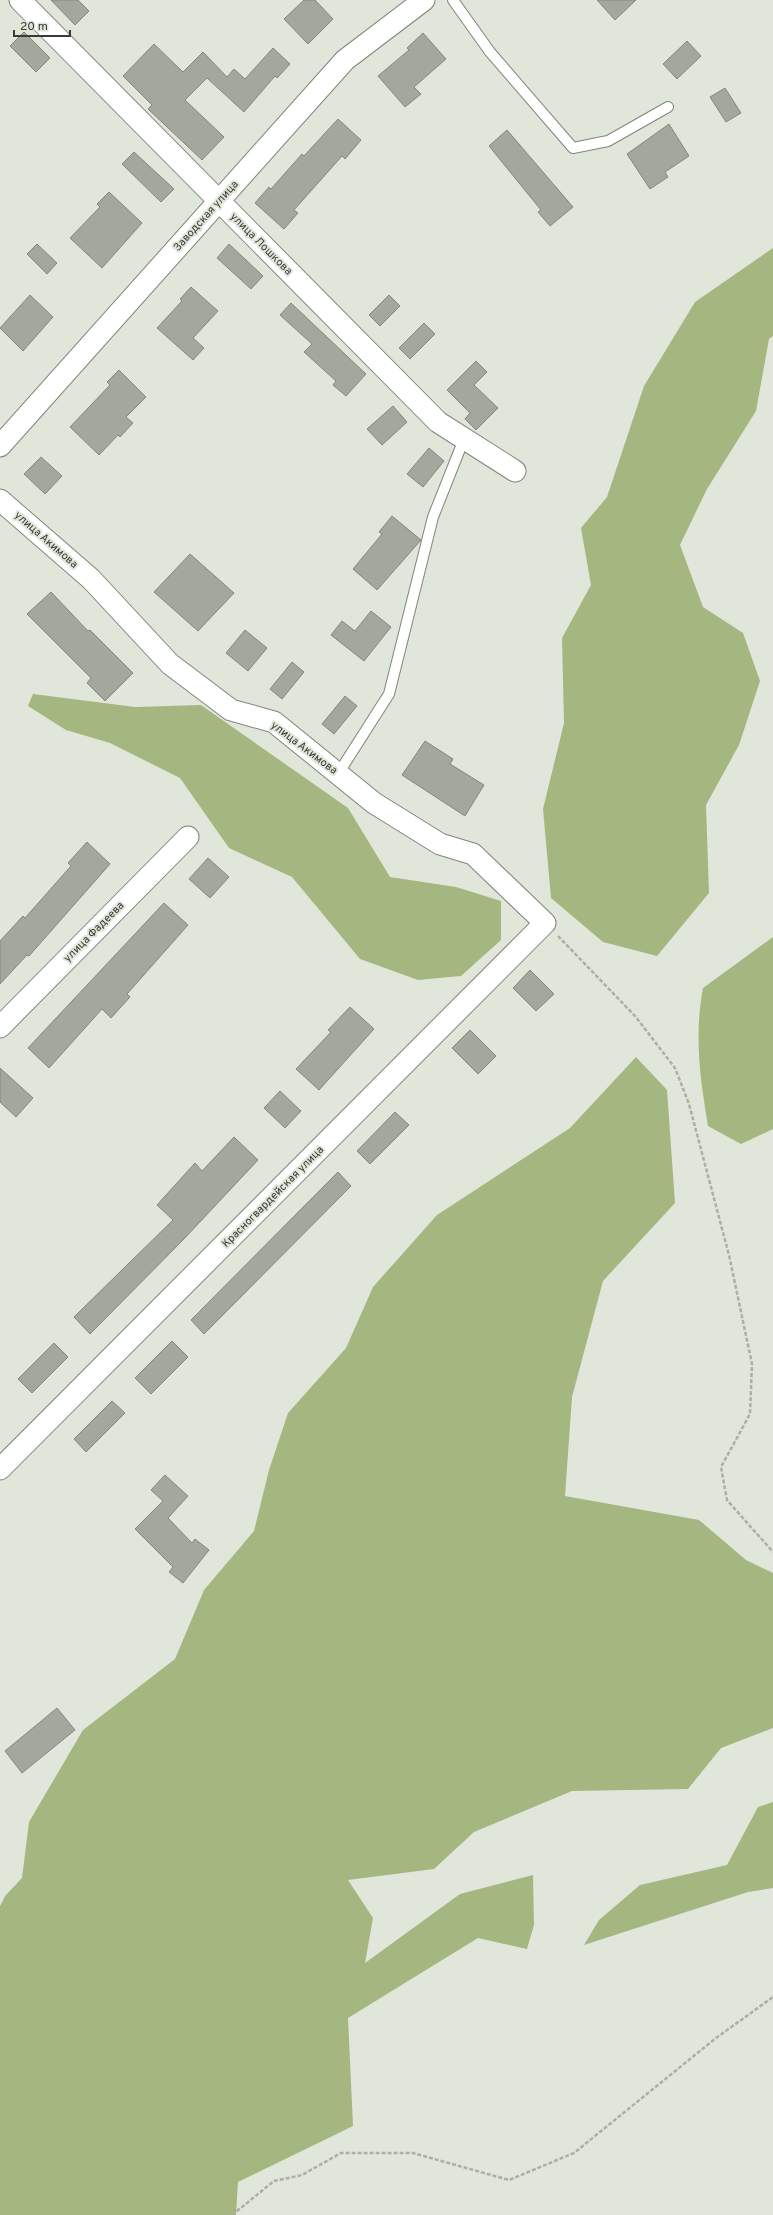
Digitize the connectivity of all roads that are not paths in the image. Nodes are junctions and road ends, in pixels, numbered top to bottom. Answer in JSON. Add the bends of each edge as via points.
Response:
{"nodes":[{"id":1,"x":20,"y":0,"type":"edge"},
{"id":2,"x":424,"y":0,"type":"edge"},
{"id":3,"x":453,"y":0,"type":"edge"},
{"id":4,"x":668,"y":107,"type":"dead end"},
{"id":5,"x":219,"y":202,"type":"junction"},
{"id":6,"x":464,"y":439,"type":"junction"},
{"id":7,"x":0,"y":446,"type":"edge"},
{"id":8,"x":515,"y":471,"type":"dead end"},
{"id":9,"x":0,"y":500,"type":"edge"},
{"id":10,"x":338,"y":774,"type":"junction"},
{"id":11,"x":188,"y":837,"type":"dead end"},
{"id":12,"x":545,"y":923,"type":"joint"},
{"id":13,"x":0,"y":1027,"type":"edge"},
{"id":14,"x":0,"y":1469,"type":"edge"}],
"edges":[{"from":1,"to":5,"type":"street","name":"улица Лошкова"},
{"from":2,"to":5,"type":"street","name":"Заводская улица","via":[[344,60]]},
{"from":3,"to":4,"type":"lane","via":[[490,52],[574,148],[608,141]]},
{"from":5,"to":6,"type":"street","name":"улица Лошкова","via":[[438,422]]},
{"from":5,"to":7,"type":"street","name":"Заводская улица"},
{"from":6,"to":8,"type":"street","name":"улица Лошкова"},
{"from":6,"to":10,"type":"lane","via":[[433,517],[389,694]]},
{"from":9,"to":10,"type":"street","name":"улица Акимова","via":[[91,579],[170,664],[231,710],[274,722]]},
{"from":10,"to":12,"type":"street","name":"улица Акимова","via":[[374,804],[440,844],[472,854]]},
{"from":11,"to":13,"type":"street","name":"улица Фадеева"},
{"from":12,"to":14,"type":"street","name":"Красногвардейская улица"}]}
